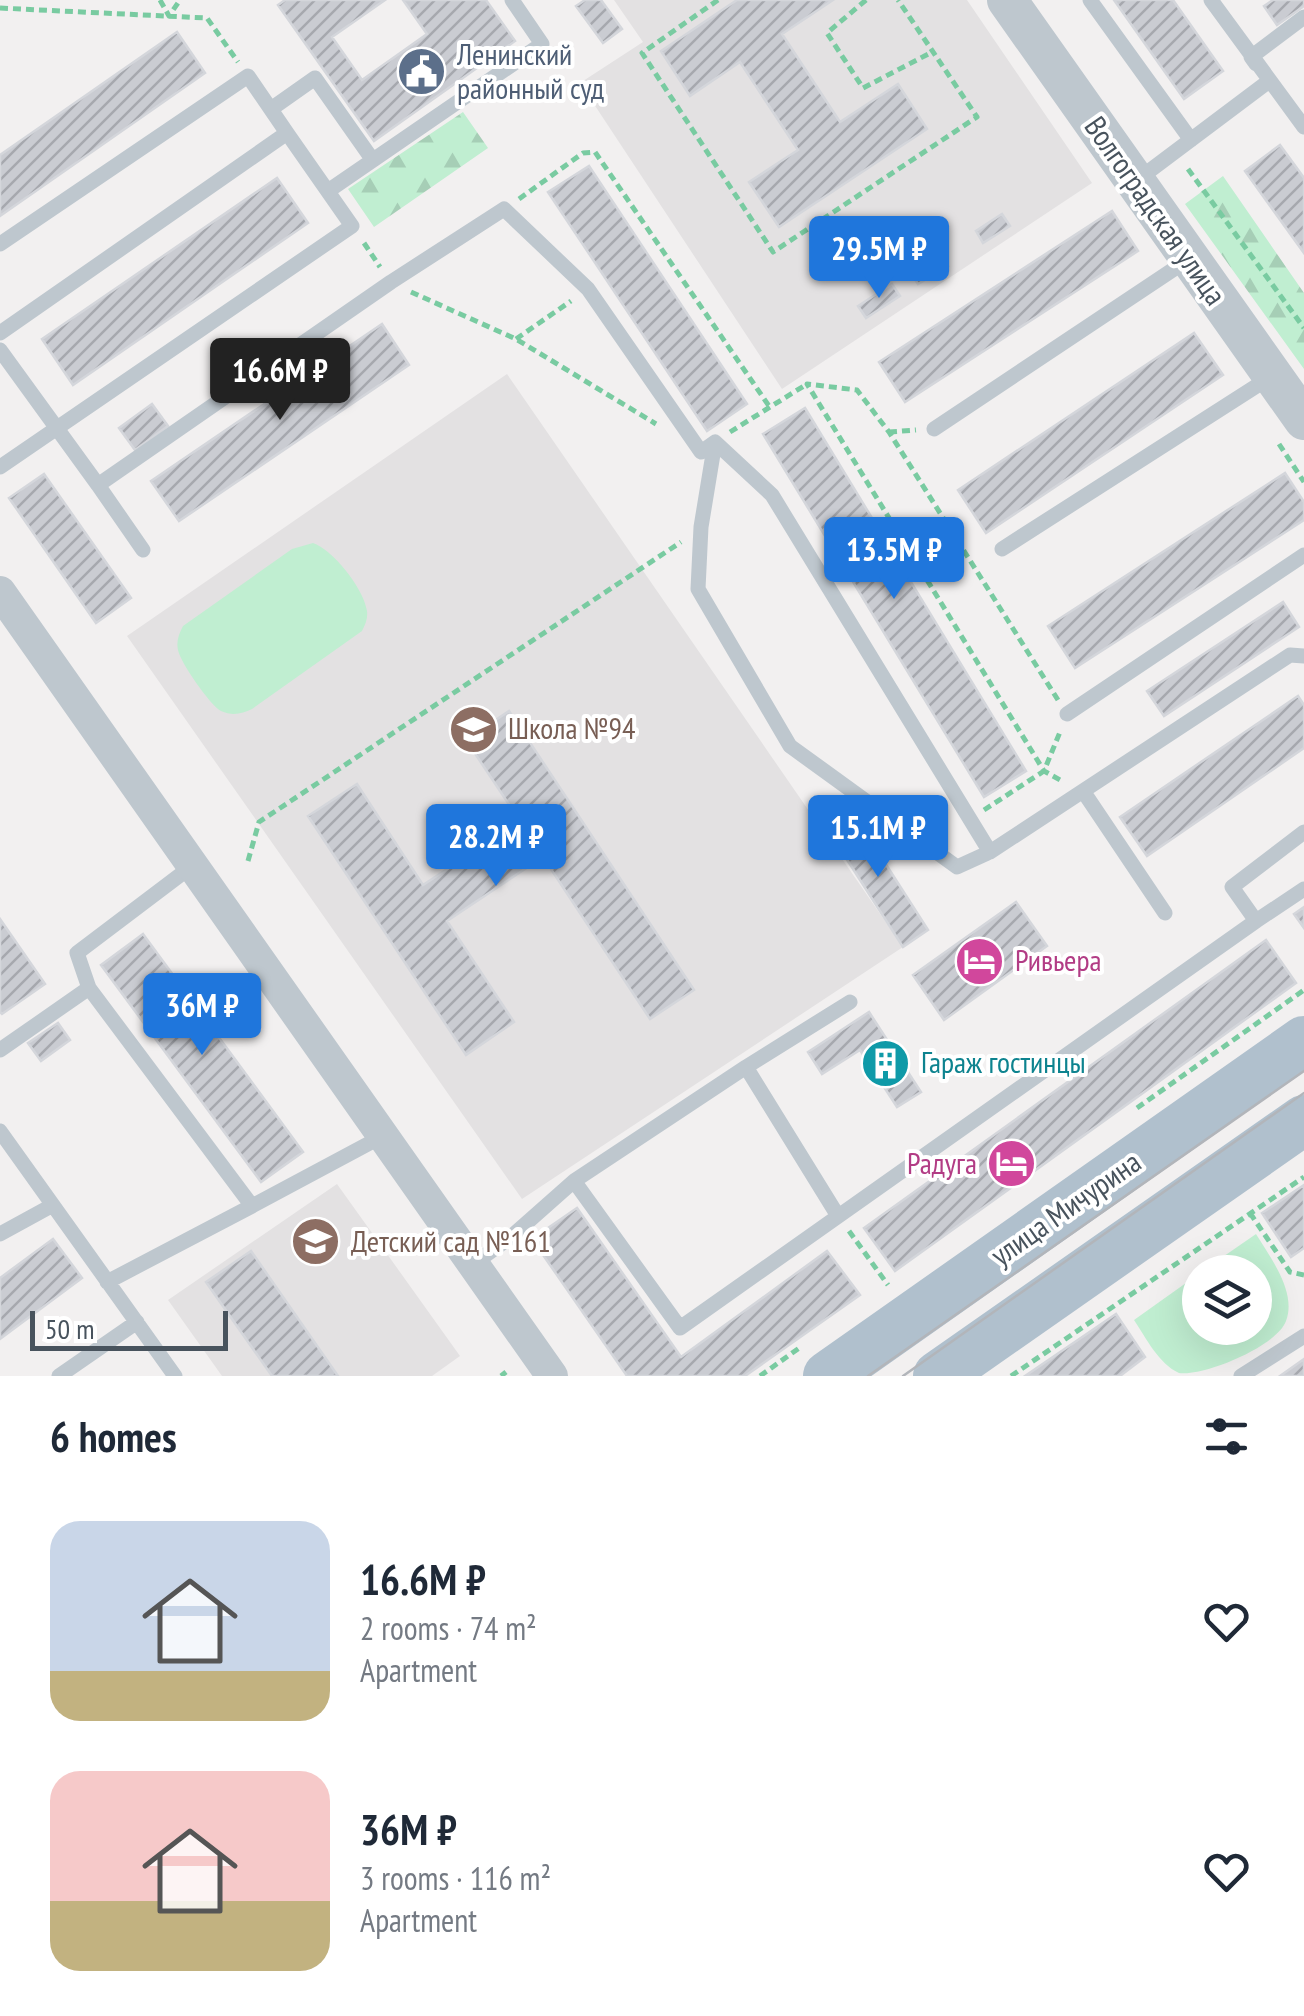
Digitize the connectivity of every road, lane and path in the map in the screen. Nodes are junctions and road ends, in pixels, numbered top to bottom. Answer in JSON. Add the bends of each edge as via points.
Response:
{"nodes":[{"id":1,"x":160,"y":0,"type":"edge"},
{"id":2,"x":180,"y":0,"type":"edge"},
{"id":3,"x":512,"y":0,"type":"edge"},
{"id":4,"x":718,"y":0,"type":"edge"},
{"id":5,"x":866,"y":0,"type":"edge"},
{"id":6,"x":898,"y":0,"type":"edge"},
{"id":7,"x":1007,"y":0,"type":"edge"},
{"id":8,"x":1090,"y":0,"type":"edge"},
{"id":9,"x":1211,"y":0,"type":"edge"},
{"id":10,"x":14,"y":4,"type":"edge"},
{"id":11,"x":0,"y":8,"type":"edge"},
{"id":12,"x":169,"y":16,"type":"junction"},
{"id":13,"x":1304,"y":17,"type":"edge"},
{"id":14,"x":934,"y":51,"type":"junction"},
{"id":15,"x":1251,"y":56,"type":"junction"},
{"id":16,"x":248,"y":76,"type":"junction"},
{"id":17,"x":1269,"y":81,"type":"junction"},
{"id":18,"x":271,"y":110,"type":"junction"},
{"id":19,"x":1304,"y":126,"type":"edge"},
{"id":20,"x":287,"y":133,"type":"junction"},
{"id":21,"x":1190,"y":140,"type":"junction"},
{"id":22,"x":1175,"y":151,"type":"junction"},
{"id":23,"x":372,"y":159,"type":"junction"},
{"id":24,"x":1134,"y":182,"type":"junction"},
{"id":25,"x":328,"y":191,"type":"junction"},
{"id":26,"x":504,"y":210,"type":"junction"},
{"id":27,"x":352,"y":226,"type":"junction"},
{"id":28,"x":0,"y":244,"type":"edge"},
{"id":29,"x":1188,"y":259,"type":"junction"},
{"id":30,"x":391,"y":282,"type":"junction"},
{"id":31,"x":588,"y":289,"type":"junction"},
{"id":32,"x":1304,"y":328,"type":"edge"},
{"id":33,"x":0,"y":333,"type":"edge"},
{"id":34,"x":516,"y":339,"type":"junction"},
{"id":35,"x":0,"y":350,"type":"edge"},
{"id":36,"x":1272,"y":376,"type":"junction"},
{"id":37,"x":808,"y":384,"type":"junction"},
{"id":38,"x":769,"y":406,"type":"junction"},
{"id":39,"x":1304,"y":420,"type":"edge"},
{"id":40,"x":55,"y":427,"type":"junction"},
{"id":41,"x":934,"y":429,"type":"dead end"},
{"id":42,"x":708,"y":447,"type":"junction"},
{"id":43,"x":0,"y":467,"type":"edge"},
{"id":44,"x":98,"y":486,"type":"junction"},
{"id":45,"x":701,"y":528,"type":"junction"},
{"id":46,"x":1002,"y":549,"type":"dead end"},
{"id":47,"x":143,"y":550,"type":"dead end"},
{"id":48,"x":1304,"y":555,"type":"edge"},
{"id":49,"x":6,"y":610,"type":"edge"},
{"id":50,"x":1304,"y":656,"type":"edge"},
{"id":51,"x":1067,"y":714,"type":"junction"},
{"id":52,"x":1044,"y":772,"type":"junction"},
{"id":53,"x":1083,"y":791,"type":"junction"},
{"id":54,"x":971,"y":818,"type":"junction"},
{"id":55,"x":1304,"y":832,"type":"edge"},
{"id":56,"x":990,"y":852,"type":"junction"},
{"id":57,"x":248,"y":862,"type":"dead end"},
{"id":58,"x":192,"y":866,"type":"junction"},
{"id":59,"x":1304,"y":888,"type":"edge"},
{"id":60,"x":1165,"y":913,"type":"dead end"},
{"id":61,"x":1256,"y":920,"type":"junction"},
{"id":62,"x":89,"y":988,"type":"junction"},
{"id":63,"x":850,"y":1002,"type":"dead end"},
{"id":64,"x":1304,"y":1041,"type":"edge"},
{"id":65,"x":0,"y":1050,"type":"edge"},
{"id":66,"x":746,"y":1067,"type":"junction"},
{"id":67,"x":1304,"y":1120,"type":"edge"},
{"id":68,"x":0,"y":1131,"type":"edge"},
{"id":69,"x":382,"y":1136,"type":"junction"},
{"id":70,"x":1304,"y":1177,"type":"edge"},
{"id":71,"x":574,"y":1181,"type":"junction"},
{"id":72,"x":54,"y":1205,"type":"junction"},
{"id":73,"x":252,"y":1206,"type":"junction"},
{"id":74,"x":1250,"y":1212,"type":"junction"},
{"id":75,"x":838,"y":1216,"type":"junction"},
{"id":76,"x":0,"y":1234,"type":"edge"},
{"id":77,"x":472,"y":1264,"type":"junction"},
{"id":78,"x":1304,"y":1275,"type":"edge"},
{"id":79,"x":107,"y":1282,"type":"junction"},
{"id":80,"x":888,"y":1286,"type":"dead end"},
{"id":81,"x":137,"y":1322,"type":"junction"},
{"id":82,"x":1304,"y":1336,"type":"edge"},
{"id":83,"x":59,"y":1376,"type":"edge"},
{"id":84,"x":175,"y":1376,"type":"edge"},
{"id":85,"x":552,"y":1376,"type":"edge"},
{"id":86,"x":828,"y":1376,"type":"edge"},
{"id":87,"x":938,"y":1376,"type":"edge"},
{"id":88,"x":1011,"y":1376,"type":"edge"},
{"id":89,"x":1242,"y":1376,"type":"edge"}],
"edges":[{"from":1,"to":12,"type":"path"},
{"from":2,"to":12,"type":"path"},
{"from":3,"to":23,"type":"lane","via":[[542,44]]},
{"from":4,"to":14,"type":"path","via":[[642,53],[773,252],[977,116]]},
{"from":5,"to":14,"type":"path","via":[[827,33],[863,88]]},
{"from":6,"to":14,"type":"path"},
{"from":7,"to":24,"type":"street","name":"Волгоградская улица"},
{"from":8,"to":21,"type":"lane"},
{"from":9,"to":15,"type":"lane"},
{"from":10,"to":11,"type":"path"},
{"from":10,"to":12,"type":"path"},
{"from":12,"to":16,"type":"path","via":[[207,18]]},
{"from":13,"to":15,"type":"lane"},
{"from":15,"to":17,"type":"lane"},
{"from":16,"to":18,"type":"lane"},
{"from":16,"to":28,"type":"lane"},
{"from":17,"to":19,"type":"lane"},
{"from":17,"to":21,"type":"lane"},
{"from":18,"to":20,"type":"lane"},
{"from":18,"to":23,"type":"lane","via":[[316,78]]},
{"from":20,"to":25,"type":"lane"},
{"from":20,"to":33,"type":"lane"},
{"from":21,"to":22,"type":"lane"},
{"from":22,"to":24,"type":"lane"},
{"from":22,"to":32,"type":"path"},
{"from":23,"to":25,"type":"lane"},
{"from":24,"to":29,"type":"street","name":"Волгоградская улица"},
{"from":25,"to":27,"type":"lane"},
{"from":26,"to":30,"type":"lane"},
{"from":26,"to":31,"type":"lane"},
{"from":26,"to":38,"type":"path","via":[[582,153],[595,152]]},
{"from":27,"to":30,"type":"path"},
{"from":27,"to":40,"type":"lane"},
{"from":29,"to":36,"type":"street","name":"Волгоградская улица"},
{"from":29,"to":41,"type":"lane"},
{"from":30,"to":34,"type":"path"},
{"from":30,"to":44,"type":"lane"},
{"from":31,"to":34,"type":"path"},
{"from":31,"to":42,"type":"lane"},
{"from":34,"to":42,"type":"path"},
{"from":35,"to":40,"type":"lane"},
{"from":36,"to":39,"type":"street","name":"Волгоградская улица"},
{"from":36,"to":46,"type":"lane"},
{"from":37,"to":38,"type":"path"},
{"from":37,"to":51,"type":"path","via":[[856,390],[890,432]]},
{"from":37,"to":52,"type":"path"},
{"from":38,"to":42,"type":"path"},
{"from":40,"to":43,"type":"lane"},
{"from":40,"to":44,"type":"lane"},
{"from":42,"to":45,"type":"lane"},
{"from":42,"to":54,"type":"lane","via":[[772,495]]},
{"from":44,"to":47,"type":"lane"},
{"from":45,"to":56,"type":"lane","via":[[698,589],[790,746],[957,867]]},
{"from":45,"to":57,"type":"path","via":[[259,822]]},
{"from":48,"to":51,"type":"lane"},
{"from":49,"to":58,"type":"street"},
{"from":50,"to":53,"type":"lane","via":[[1290,655]]},
{"from":51,"to":52,"type":"path"},
{"from":52,"to":53,"type":"path"},
{"from":52,"to":54,"type":"path"},
{"from":53,"to":56,"type":"lane"},
{"from":53,"to":60,"type":"lane"},
{"from":54,"to":56,"type":"lane"},
{"from":55,"to":61,"type":"lane","via":[[1232,887]]},
{"from":58,"to":62,"type":"lane","via":[[77,953]]},
{"from":58,"to":69,"type":"street"},
{"from":59,"to":61,"type":"lane"},
{"from":61,"to":75,"type":"lane"},
{"from":62,"to":65,"type":"lane"},
{"from":62,"to":73,"type":"lane"},
{"from":63,"to":66,"type":"lane"},
{"from":64,"to":86,"type":"main road","name":"улица Мичурина"},
{"from":66,"to":71,"type":"lane"},
{"from":66,"to":75,"type":"lane"},
{"from":67,"to":87,"type":"main road"},
{"from":68,"to":72,"type":"lane"},
{"from":69,"to":73,"type":"lane"},
{"from":69,"to":77,"type":"street"},
{"from":70,"to":74,"type":"path"},
{"from":71,"to":75,"type":"lane","via":[[680,1328]]},
{"from":71,"to":77,"type":"lane"},
{"from":72,"to":76,"type":"lane"},
{"from":72,"to":79,"type":"lane"},
{"from":73,"to":79,"type":"lane"},
{"from":74,"to":78,"type":"path","via":[[1290,1272]]},
{"from":74,"to":88,"type":"path"},
{"from":75,"to":80,"type":"path"},
{"from":77,"to":85,"type":"street"},
{"from":79,"to":81,"type":"lane"},
{"from":81,"to":83,"type":"lane"},
{"from":81,"to":84,"type":"lane"},
{"from":82,"to":89,"type":"lane"}]}
